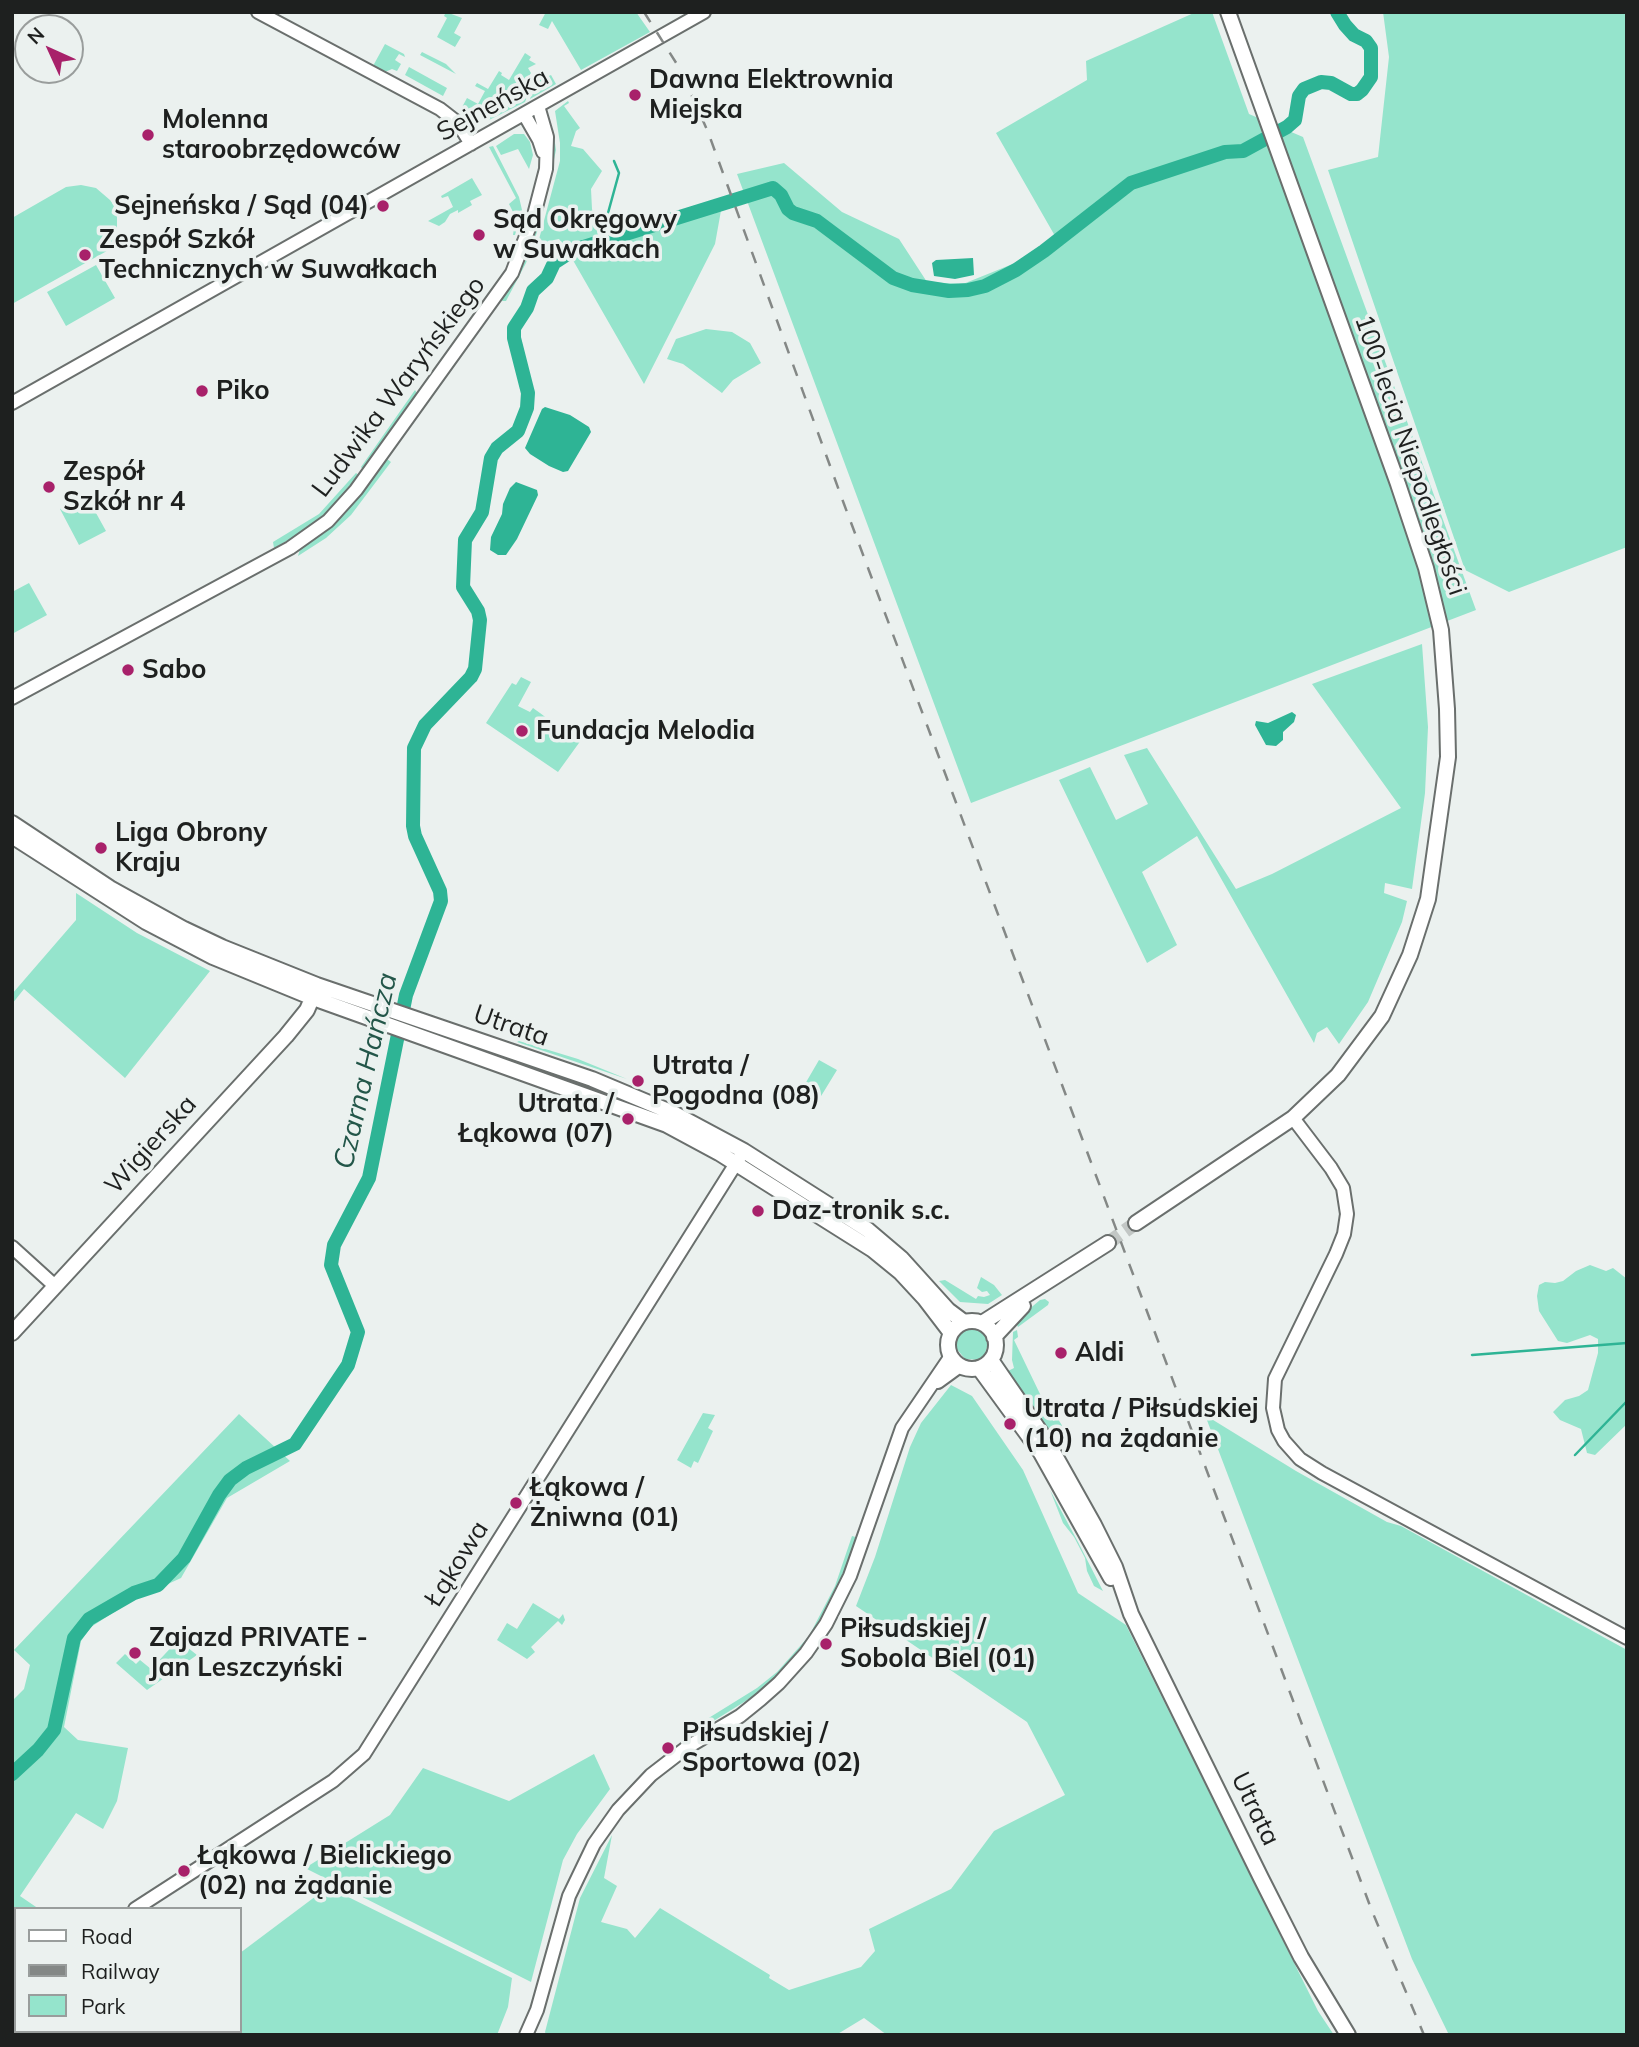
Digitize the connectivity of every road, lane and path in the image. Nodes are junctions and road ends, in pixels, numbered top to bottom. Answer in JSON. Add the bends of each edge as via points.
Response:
{"nodes":[{"id":1,"x":258,"y":12,"type":"edge"},
{"id":2,"x":704,"y":12,"type":"edge"},
{"id":3,"x":1228,"y":12,"type":"edge"},
{"id":4,"x":538,"y":106,"type":"junction"},
{"id":5,"x":524,"y":114,"type":"junction"},
{"id":6,"x":471,"y":144,"type":"junction"},
{"id":7,"x":542,"y":177,"type":"junction"},
{"id":8,"x":12,"y":403,"type":"edge"},
{"id":9,"x":12,"y":698,"type":"edge"},
{"id":10,"x":12,"y":823,"type":"edge"},
{"id":11,"x":12,"y":836,"type":"edge"},
{"id":12,"x":315,"y":991,"type":"junction"},
{"id":13,"x":1293,"y":1118,"type":"junction"},
{"id":14,"x":740,"y":1158,"type":"junction"},
{"id":15,"x":1136,"y":1223,"type":"tunnel mouth"},
{"id":16,"x":1108,"y":1243,"type":"tunnel mouth"},
{"id":17,"x":12,"y":1247,"type":"edge"},
{"id":18,"x":1065,"y":1272,"type":"junction"},
{"id":19,"x":55,"y":1286,"type":"junction"},
{"id":20,"x":964,"y":1322,"type":"junction"},
{"id":21,"x":982,"y":1323,"type":"junction"},
{"id":22,"x":12,"y":1333,"type":"edge"},
{"id":23,"x":951,"y":1334,"type":"junction"},
{"id":24,"x":995,"y":1337,"type":"junction"},
{"id":25,"x":955,"y":1361,"type":"junction"},
{"id":26,"x":985,"y":1364,"type":"junction"},
{"id":27,"x":1627,"y":1638,"type":"edge"},
{"id":28,"x":138,"y":1907,"type":"edge"},
{"id":29,"x":537,"y":2010,"type":"junction"},
{"id":30,"x":526,"y":2035,"type":"edge"},
{"id":31,"x":535,"y":2035,"type":"edge"},
{"id":32,"x":1348,"y":2035,"type":"edge"}],
"edges":[{"from":1,"to":6,"type":"street","via":[[440,108],[458,123]]},
{"from":2,"to":4,"type":"street","name":"Sejneńska"},
{"from":3,"to":13,"type":"main road","name":"100-lecia Niepodległości","via":[[1426,568],[1441,630],[1447,709],[1448,757],[1436,850],[1410,955],[1367,1038],[1338,1075]]},
{"from":4,"to":5,"type":"street","name":"Sejneńska"},
{"from":4,"to":7,"type":"street","name":"Ludwika Waryńskiego","via":[[548,144]]},
{"from":5,"to":6,"type":"street","name":"Sejneńska"},
{"from":5,"to":7,"type":"street","name":"Ludwika Waryńskiego","via":[[540,140]]},
{"from":6,"to":8,"type":"street","name":"Sejneńska"},
{"from":7,"to":9,"type":"street","name":"Ludwika Waryńskiego","via":[[534,215],[512,273],[366,477],[328,520],[290,548]]},
{"from":10,"to":12,"type":"main road","name":"Utrata","via":[[110,888]]},
{"from":11,"to":12,"type":"main road","name":"Utrata","via":[[146,922],[213,957]]},
{"from":12,"to":14,"type":"main road","name":"Utrata","via":[[592,1079],[673,1113]]},
{"from":12,"to":19,"type":"main road","name":"Wigierska","via":[[307,1010],[286,1036]]},
{"from":13,"to":15,"type":"main road","name":"100-lecia Niepodległości"},
{"from":13,"to":27,"type":"street","via":[[1343,1188],[1347,1214],[1336,1254],[1275,1379],[1273,1408],[1281,1436],[1295,1454],[1322,1473]]},
{"from":14,"to":20,"type":"main road","name":"Utrata","via":[[868,1230]]},
{"from":14,"to":23,"type":"main road","name":"Utrata","via":[[900,1272]]},
{"from":14,"to":28,"type":"street","name":"Łąkowa","via":[[364,1754],[333,1781]]},
{"from":16,"to":18,"type":"main road"},
{"from":17,"to":19,"type":"street"},
{"from":18,"to":21,"type":"main road"},
{"from":18,"to":24,"type":"main road","via":[[1025,1304]]},
{"from":19,"to":22,"type":"main road","name":"Wigierska"},
{"from":20,"to":21,"type":"main road"},
{"from":20,"to":23,"type":"main road"},
{"from":21,"to":24,"type":"main road"},
{"from":23,"to":25,"type":"main road","via":[[948,1341]]},
{"from":24,"to":26,"type":"main road","via":[[996,1348]]},
{"from":25,"to":26,"type":"main road"},
{"from":25,"to":29,"type":"street","via":[[929,1388],[902,1428],[850,1576],[827,1624],[806,1653],[740,1716],[685,1748],[651,1775],[594,1844],[569,1896]]},
{"from":26,"to":32,"type":"main road","name":"Utrata","via":[[1048,1443],[1078,1494],[1115,1567],[1125,1600],[1292,1939]]},
{"from":29,"to":30,"type":"street"},
{"from":29,"to":31,"type":"street"}]}
